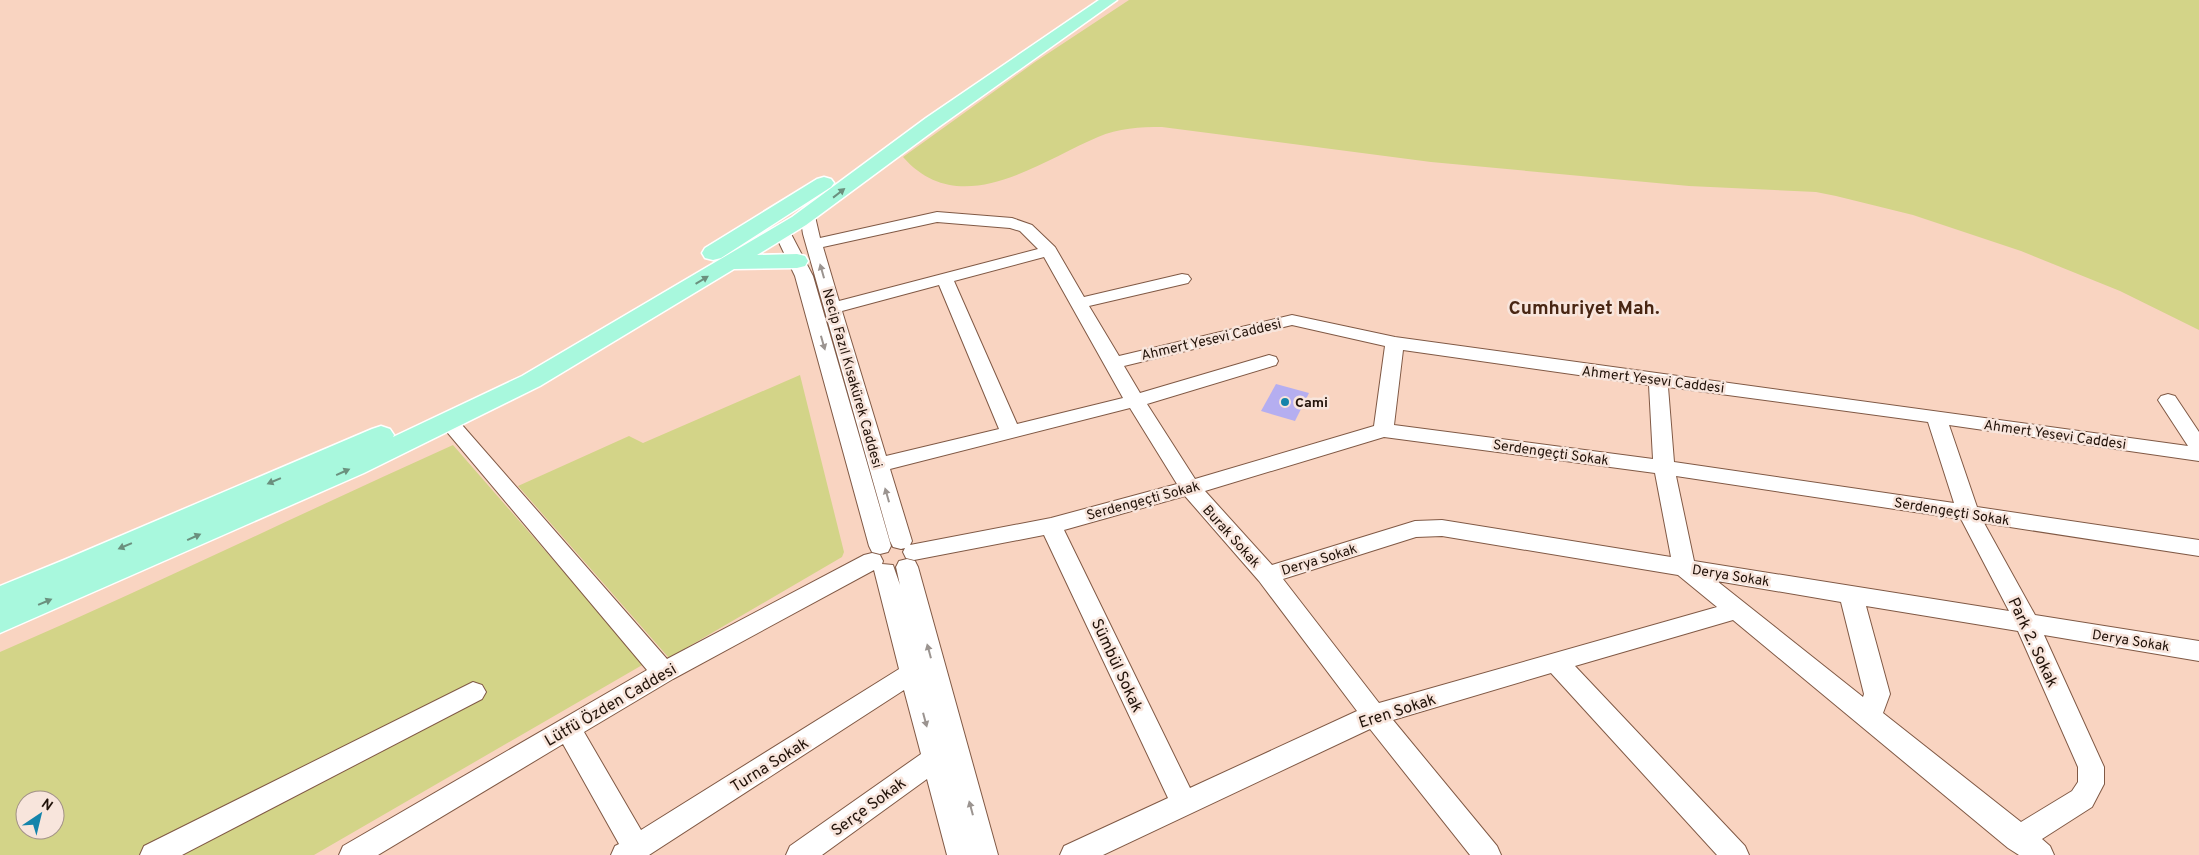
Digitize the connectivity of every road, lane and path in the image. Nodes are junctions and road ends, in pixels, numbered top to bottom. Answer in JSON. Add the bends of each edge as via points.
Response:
{"nodes":[{"id":1,"x":1090,"y":0,"type":"edge"},
{"id":2,"x":1109,"y":0,"type":"edge"},
{"id":3,"x":787,"y":207,"type":"junction"},
{"id":4,"x":808,"y":215,"type":"junction"},
{"id":5,"x":771,"y":228,"type":"junction"},
{"id":6,"x":814,"y":244,"type":"junction"},
{"id":7,"x":1049,"y":251,"type":"junction"},
{"id":8,"x":796,"y":262,"type":"junction"},
{"id":9,"x":728,"y":265,"type":"junction"},
{"id":10,"x":945,"y":278,"type":"junction"},
{"id":11,"x":1182,"y":279,"type":"dead end"},
{"id":12,"x":1079,"y":303,"type":"junction"},
{"id":13,"x":833,"y":308,"type":"junction"},
{"id":14,"x":1395,"y":343,"type":"junction"},
{"id":15,"x":1270,"y":361,"type":"dead end"},
{"id":16,"x":1113,"y":363,"type":"junction"},
{"id":17,"x":1658,"y":380,"type":"junction"},
{"id":18,"x":2168,"y":400,"type":"dead end"},
{"id":19,"x":1134,"y":401,"type":"junction"},
{"id":20,"x":1936,"y":417,"type":"junction"},
{"id":21,"x":449,"y":422,"type":"junction"},
{"id":22,"x":1383,"y":430,"type":"junction"},
{"id":23,"x":1010,"y":432,"type":"junction"},
{"id":24,"x":2199,"y":447,"type":"edge"},
{"id":25,"x":2199,"y":454,"type":"edge"},
{"id":26,"x":879,"y":465,"type":"junction"},
{"id":27,"x":1664,"y":468,"type":"junction"},
{"id":28,"x":1190,"y":488,"type":"junction"},
{"id":29,"x":1968,"y":513,"type":"junction"},
{"id":30,"x":1052,"y":526,"type":"junction"},
{"id":31,"x":2199,"y":548,"type":"edge"},
{"id":32,"x":893,"y":556,"type":"junction"},
{"id":33,"x":1684,"y":567,"type":"junction"},
{"id":34,"x":1267,"y":575,"type":"junction"},
{"id":35,"x":1851,"y":594,"type":"junction"},
{"id":36,"x":0,"y":598,"type":"edge"},
{"id":37,"x":1737,"y":610,"type":"junction"},
{"id":38,"x":0,"y":621,"type":"edge"},
{"id":39,"x":2028,"y":623,"type":"junction"},
{"id":40,"x":2199,"y":651,"type":"edge"},
{"id":41,"x":1556,"y":662,"type":"junction"},
{"id":42,"x":664,"y":672,"type":"junction"},
{"id":43,"x":912,"y":673,"type":"junction"},
{"id":44,"x":473,"y":692,"type":"dead end"},
{"id":45,"x":1374,"y":715,"type":"junction"},
{"id":46,"x":1868,"y":717,"type":"junction"},
{"id":47,"x":568,"y":729,"type":"junction"},
{"id":48,"x":935,"y":758,"type":"junction"},
{"id":49,"x":1184,"y":804,"type":"junction"},
{"id":50,"x":2027,"y":849,"type":"edge"},
{"id":51,"x":631,"y":851,"type":"edge"},
{"id":52,"x":154,"y":855,"type":"edge"},
{"id":53,"x":353,"y":855,"type":"edge"},
{"id":54,"x":800,"y":855,"type":"edge"},
{"id":55,"x":961,"y":855,"type":"edge"},
{"id":56,"x":984,"y":855,"type":"edge"},
{"id":57,"x":1074,"y":855,"type":"edge"},
{"id":58,"x":1487,"y":855,"type":"edge"},
{"id":59,"x":1735,"y":855,"type":"edge"}],
"edges":[{"from":1,"to":3,"type":"main road"},
{"from":4,"to":2,"type":"main road","one_way":true},
{"from":3,"to":4,"type":"main road"},
{"from":3,"to":5,"type":"main road"},
{"from":4,"to":5,"type":"main road"},
{"from":4,"to":6,"type":"street","name":"Necip Fazıl Kısakürek Caddesi"},
{"from":5,"to":8,"type":"street","name":"Necip Fazıl Kısakürek Caddesi"},
{"from":5,"to":9,"type":"main road"},
{"from":5,"to":36,"type":"main road","one_way":true,"via":[[472,392],[334,456]]},
{"from":6,"to":7,"type":"street","name":"Burak Sokak","via":[[937,217],[1020,225]]},
{"from":13,"to":6,"type":"street","name":"Necip Fazıl Kısakürek Caddesi","one_way":true},
{"from":7,"to":10,"type":"street"},
{"from":7,"to":12,"type":"street","name":"Burak Sokak"},
{"from":8,"to":9,"type":"main road","via":[[757,261]]},
{"from":8,"to":32,"type":"street","name":"Necip Fazıl Kısakürek Caddesi","one_way":true,"via":[[804,276]]},
{"from":21,"to":9,"type":"main road","one_way":true,"via":[[532,381]]},
{"from":10,"to":13,"type":"street"},
{"from":10,"to":23,"type":"street"},
{"from":11,"to":12,"type":"street"},
{"from":12,"to":16,"type":"street","name":"Burak Sokak"},
{"from":13,"to":26,"type":"street","name":"Necip Fazıl Kısakürek Caddesi"},
{"from":14,"to":16,"type":"street","name":"Ahmert Yesevi Caddesi","via":[[1292,320]]},
{"from":14,"to":17,"type":"street","name":"Ahmert Yesevi Caddesi"},
{"from":14,"to":22,"type":"street"},
{"from":15,"to":19,"type":"street"},
{"from":16,"to":19,"type":"street","name":"Burak Sokak"},
{"from":17,"to":20,"type":"street","name":"Ahmert Yesevi Caddesi"},
{"from":17,"to":27,"type":"street"},
{"from":18,"to":24,"type":"street"},
{"from":19,"to":23,"type":"street"},
{"from":19,"to":28,"type":"street","name":"Burak Sokak"},
{"from":20,"to":25,"type":"street","name":"Ahmert Yesevi Caddesi"},
{"from":20,"to":29,"type":"street","name":"Park 2. Sokak"},
{"from":38,"to":21,"type":"main road","one_way":true,"via":[[345,471]]},
{"from":21,"to":42,"type":"street"},
{"from":22,"to":27,"type":"street","name":"Serdengeçti Sokak"},
{"from":22,"to":28,"type":"street","name":"Serdengeçti Sokak"},
{"from":23,"to":26,"type":"street"},
{"from":32,"to":26,"type":"street","name":"Necip Fazıl Kısakürek Caddesi","one_way":true},
{"from":27,"to":29,"type":"street","name":"Serdengeçti Sokak"},
{"from":27,"to":33,"type":"street"},
{"from":28,"to":30,"type":"street","name":"Serdengeçti Sokak"},
{"from":28,"to":34,"type":"street","name":"Burak Sokak"},
{"from":29,"to":31,"type":"street","name":"Serdengeçti Sokak"},
{"from":29,"to":39,"type":"street","name":"Park 2. Sokak"},
{"from":30,"to":32,"type":"street","name":"Serdengeçti Sokak"},
{"from":30,"to":49,"type":"street","name":"Sümbül Sokak"},
{"from":32,"to":42,"type":"street","name":"Lütfü Özden Caddesi"},
{"from":32,"to":43,"type":"street","name":"Necip Fazıl Kısakürek Caddesi"},
{"from":56,"to":32,"type":"street","name":"Necip Fazıl Kısakürek Caddesi","one_way":true},
{"from":33,"to":34,"type":"street","name":"Derya Sokak","via":[[1432,527],[1415,529]]},
{"from":33,"to":35,"type":"street","name":"Derya Sokak"},
{"from":33,"to":37,"type":"street"},
{"from":34,"to":45,"type":"street","name":"Burak Sokak"},
{"from":35,"to":39,"type":"street","name":"Derya Sokak"},
{"from":35,"to":46,"type":"street","via":[[1877,694]]},
{"from":37,"to":41,"type":"street","name":"Eren Sokak"},
{"from":37,"to":46,"type":"street"},
{"from":39,"to":40,"type":"street","name":"Derya Sokak"},
{"from":39,"to":50,"type":"street","name":"Park 2. Sokak","via":[[2091,767],[2092,776],[2088,792],[2082,799]]},
{"from":41,"to":45,"type":"street","name":"Eren Sokak"},
{"from":41,"to":59,"type":"street"},
{"from":42,"to":47,"type":"street","name":"Lütfü Özden Caddesi"},
{"from":43,"to":48,"type":"street","name":"Necip Fazıl Kısakürek Caddesi","one_way":true},
{"from":43,"to":51,"type":"street","name":"Turna Sokak"},
{"from":44,"to":52,"type":"street"},
{"from":45,"to":49,"type":"street","name":"Eren Sokak"},
{"from":45,"to":58,"type":"street","name":"Burak Sokak"},
{"from":46,"to":50,"type":"street"},
{"from":47,"to":51,"type":"street"},
{"from":47,"to":53,"type":"street","name":"Lütfü Özden Caddesi"},
{"from":48,"to":54,"type":"street","name":"Serçe Sokak"},
{"from":48,"to":55,"type":"street","name":"Necip Fazıl Kısakürek Caddesi"},
{"from":49,"to":57,"type":"street","name":"Eren Sokak"}]}
